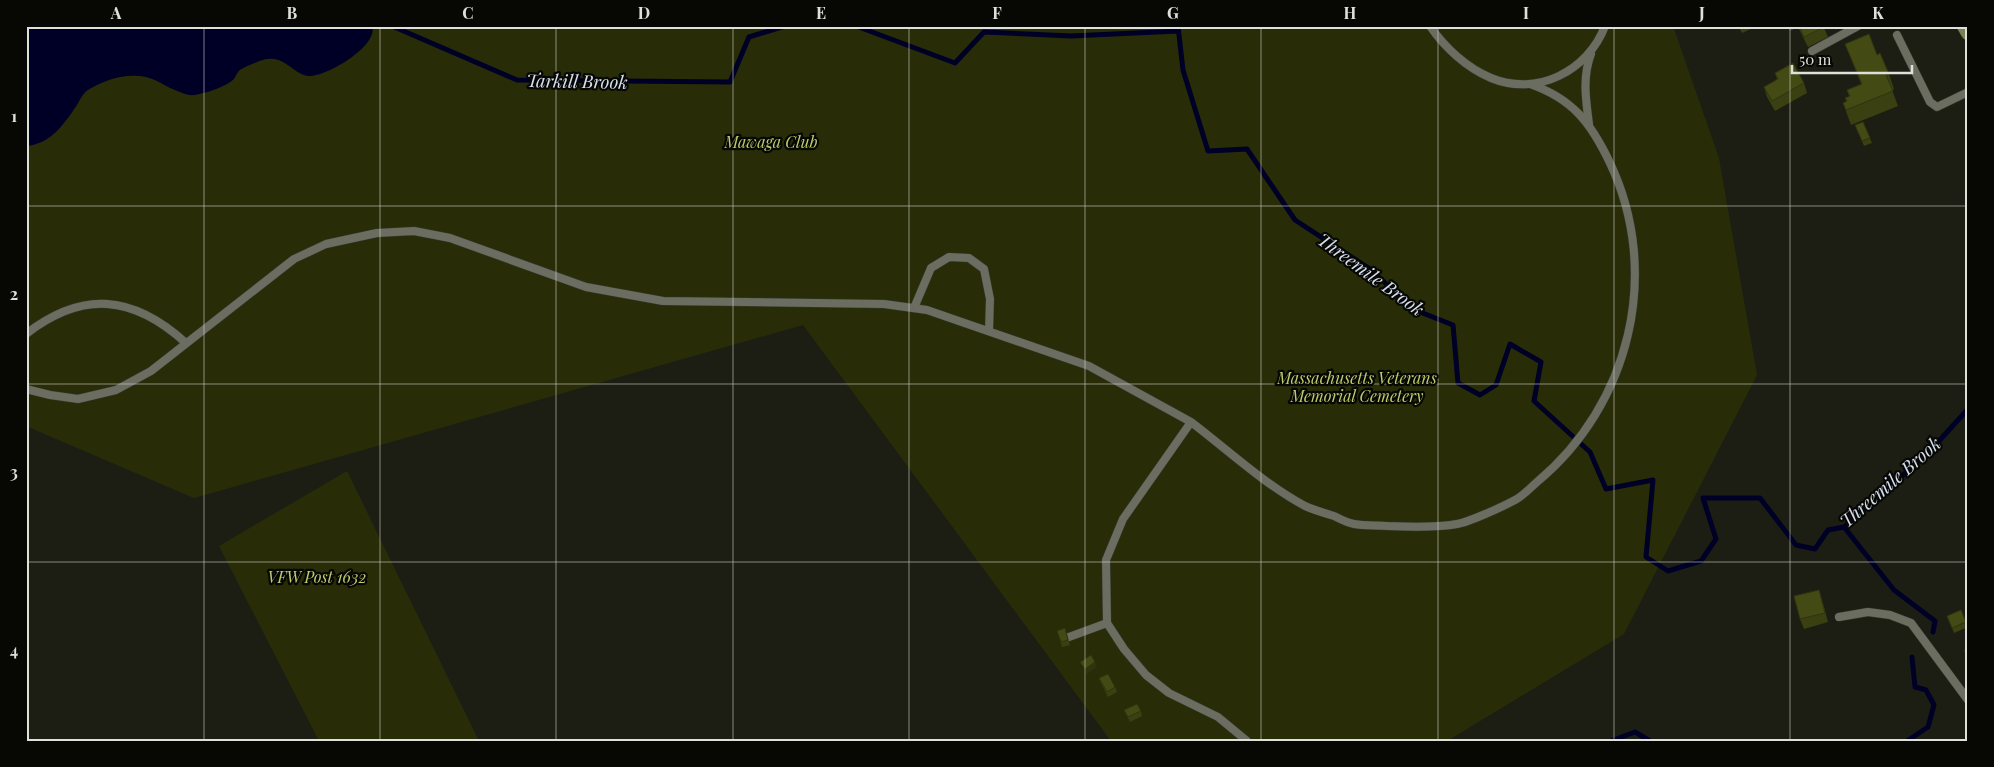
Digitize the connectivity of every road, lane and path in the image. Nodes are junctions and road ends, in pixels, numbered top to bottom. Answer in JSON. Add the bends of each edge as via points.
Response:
{"nodes":[{"id":1,"x":1430,"y":26,"type":"edge"},
{"id":2,"x":1605,"y":26,"type":"edge"},
{"id":3,"x":1858,"y":26,"type":"edge"},
{"id":4,"x":1964,"y":26,"type":"edge"},
{"id":5,"x":1968,"y":33,"type":"edge"},
{"id":6,"x":1897,"y":35,"type":"dead end"},
{"id":7,"x":1593,"y":49,"type":"junction"},
{"id":8,"x":1812,"y":50,"type":"dead end"},
{"id":9,"x":1530,"y":84,"type":"junction"},
{"id":10,"x":1968,"y":92,"type":"edge"},
{"id":11,"x":1589,"y":124,"type":"junction"},
{"id":12,"x":914,"y":308,"type":"junction"},
{"id":13,"x":989,"y":331,"type":"junction"},
{"id":14,"x":26,"y":334,"type":"edge"},
{"id":15,"x":186,"y":343,"type":"junction"},
{"id":16,"x":26,"y":389,"type":"edge"},
{"id":17,"x":1190,"y":422,"type":"junction"},
{"id":18,"x":1840,"y":617,"type":"dead end"},
{"id":19,"x":1107,"y":623,"type":"junction"},
{"id":20,"x":1069,"y":637,"type":"edge"},
{"id":21,"x":1968,"y":700,"type":"edge"},
{"id":22,"x":1247,"y":741,"type":"edge"}],
"edges":[{"from":1,"to":9,"type":"lane","via":[[1445,45],[1477,71],[1503,82]]},
{"from":2,"to":7,"type":"lane"},
{"from":3,"to":8,"type":"lane"},
{"from":4,"to":5,"type":"main road"},
{"from":6,"to":10,"type":"lane","via":[[1930,102],[1937,107]]},
{"from":7,"to":9,"type":"lane","via":[[1565,74]]},
{"from":7,"to":11,"type":"lane","via":[[1586,79]]},
{"from":9,"to":11,"type":"lane","via":[[1566,101]]},
{"from":11,"to":17,"type":"lane","via":[[1616,176],[1630,220],[1636,283],[1632,315],[1623,357],[1608,393],[1582,435],[1558,465],[1514,501],[1458,524],[1409,527],[1354,524],[1306,506]]},
{"from":12,"to":13,"type":"lane"},
{"from":12,"to":13,"type":"lane","via":[[931,268],[949,257],[969,258],[984,269],[990,299]]},
{"from":12,"to":15,"type":"lane","via":[[884,304],[663,301],[586,288],[450,238],[414,232],[378,232],[326,244],[294,259]]},
{"from":13,"to":17,"type":"lane","via":[[1089,366]]},
{"from":14,"to":15,"type":"lane","via":[[59,312],[85,304],[109,304],[160,322]]},
{"from":15,"to":16,"type":"lane","via":[[150,371],[116,390],[78,399]]},
{"from":17,"to":19,"type":"lane","via":[[1123,520],[1106,560]]},
{"from":18,"to":21,"type":"lane","via":[[1868,612],[1890,615],[1911,623]]},
{"from":19,"to":20,"type":"lane"},
{"from":19,"to":22,"type":"lane","via":[[1146,675],[1169,693],[1218,717]]}]}
